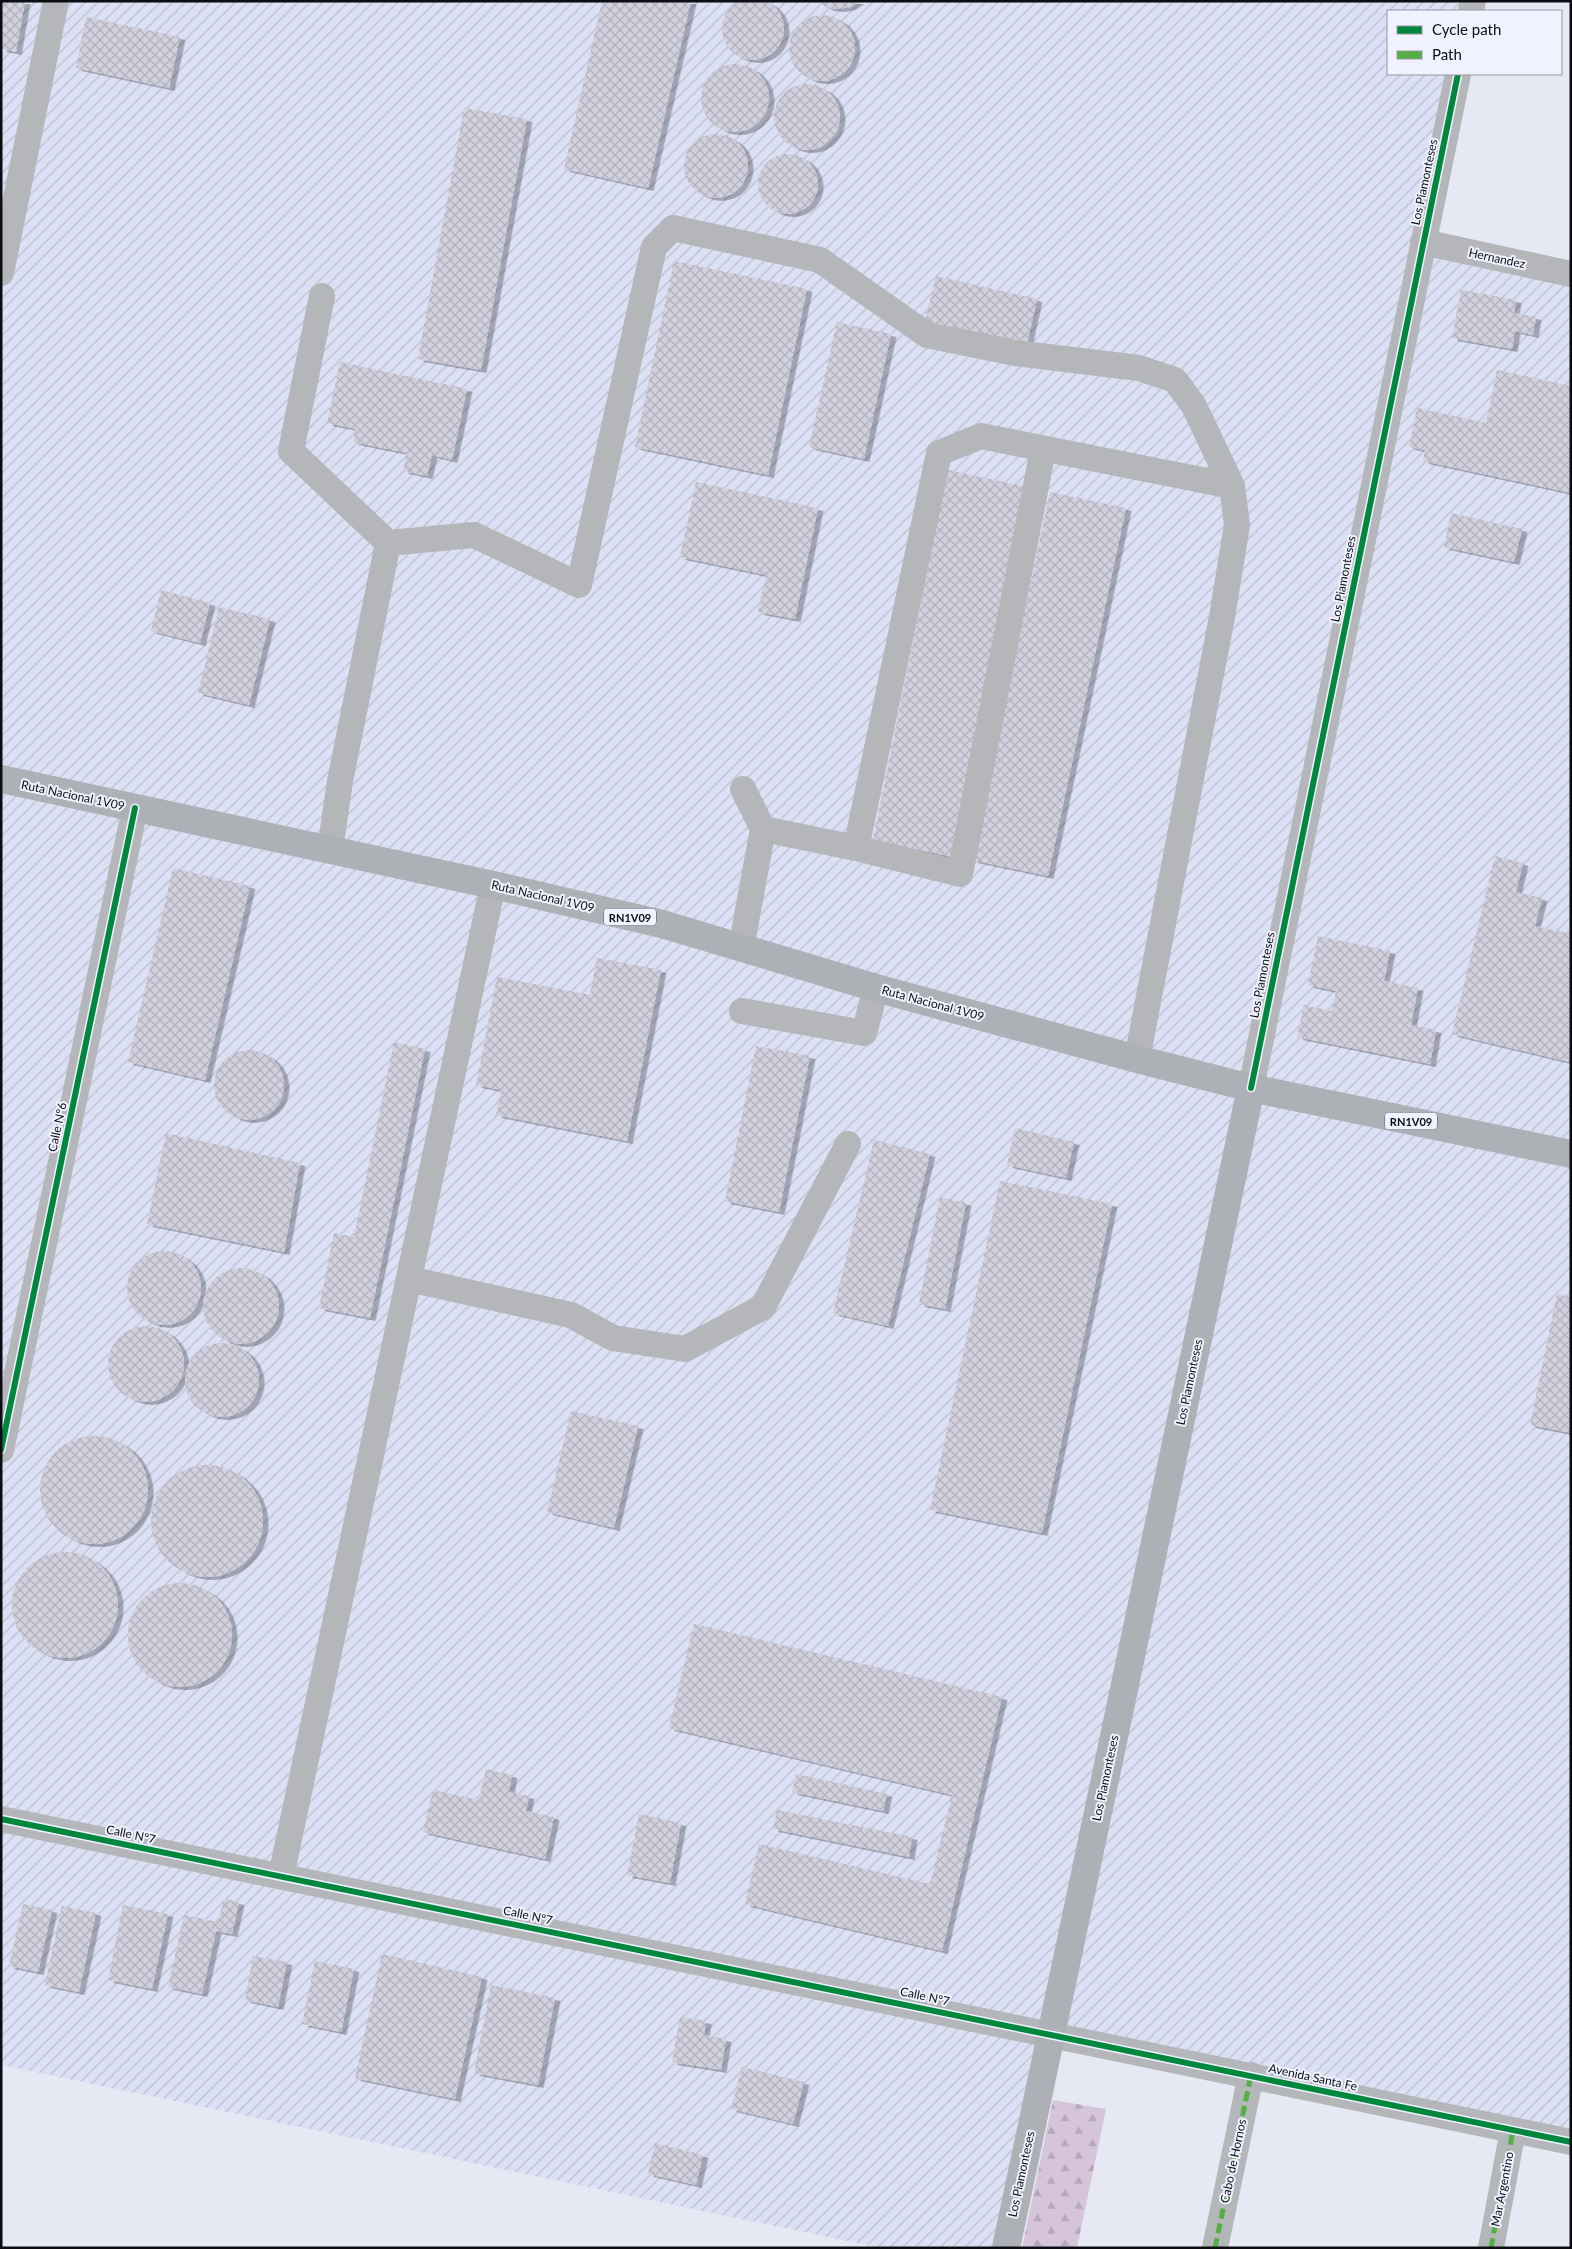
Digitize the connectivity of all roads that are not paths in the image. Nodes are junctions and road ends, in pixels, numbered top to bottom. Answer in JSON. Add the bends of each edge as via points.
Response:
{"nodes":[{"id":1,"x":56,"y":1,"type":"edge"},
{"id":2,"x":1458,"y":75,"type":"edge"},
{"id":3,"x":1422,"y":242,"type":"junction"},
{"id":4,"x":1,"y":273,"type":"edge"},
{"id":5,"x":1571,"y":274,"type":"edge"},
{"id":6,"x":322,"y":296,"type":"dead end"},
{"id":7,"x":1043,"y":450,"type":"junction"},
{"id":8,"x":1232,"y":486,"type":"junction"},
{"id":9,"x":388,"y":543,"type":"junction"},
{"id":10,"x":1,"y":779,"type":"edge"},
{"id":11,"x":743,"y":788,"type":"dead end"},
{"id":12,"x":135,"y":808,"type":"junction"},
{"id":13,"x":763,"y":829,"type":"junction"},
{"id":14,"x":856,"y":848,"type":"junction"},
{"id":15,"x":330,"y":850,"type":"junction"},
{"id":16,"x":493,"y":885,"type":"junction"},
{"id":17,"x":741,"y":948,"type":"junction"},
{"id":18,"x":876,"y":988,"type":"junction"},
{"id":19,"x":742,"y":1011,"type":"dead end"},
{"id":20,"x":1137,"y":1059,"type":"junction"},
{"id":21,"x":1251,"y":1088,"type":"junction"},
{"id":22,"x":848,"y":1144,"type":"dead end"},
{"id":23,"x":1571,"y":1154,"type":"edge"},
{"id":24,"x":409,"y":1279,"type":"junction"},
{"id":25,"x":8,"y":1384,"type":"edge"},
{"id":26,"x":1,"y":1450,"type":"edge"},
{"id":27,"x":1,"y":1818,"type":"edge"},
{"id":28,"x":281,"y":1876,"type":"junction"},
{"id":29,"x":1050,"y":2034,"type":"junction"},
{"id":30,"x":1251,"y":2075,"type":"junction"},
{"id":31,"x":1513,"y":2130,"type":"junction"},
{"id":32,"x":1571,"y":2142,"type":"edge"},
{"id":33,"x":1006,"y":2248,"type":"edge"},
{"id":34,"x":1216,"y":2248,"type":"edge"},
{"id":35,"x":1491,"y":2248,"type":"edge"}],
"edges":[{"from":1,"to":4,"type":"street"},
{"from":2,"to":3,"type":"street","name":"Los Piamonteses"},
{"from":3,"to":5,"type":"street","name":"Hernandez"},
{"from":3,"to":21,"type":"street","name":"Los Piamonteses"},
{"from":6,"to":9,"type":"street","via":[[291,451]]},
{"from":7,"to":8,"type":"street"},
{"from":7,"to":14,"type":"street","via":[[981,436],[939,453]]},
{"from":7,"to":14,"type":"street","via":[[960,874]]},
{"from":8,"to":9,"type":"street","via":[[1194,406],[1174,380],[1139,368],[1015,354],[927,335],[820,260],[674,228],[654,247],[579,585],[474,535]]},
{"from":8,"to":20,"type":"street","via":[[1238,525]]},
{"from":9,"to":15,"type":"street","via":[[340,781]]},
{"from":10,"to":12,"type":"main road","name":"Ruta Nacional 1V09","number":"RN1V09"},
{"from":11,"to":13,"type":"street"},
{"from":12,"to":15,"type":"main road","name":"Ruta Nacional 1V09","number":"RN1V09"},
{"from":12,"to":25,"type":"street","name":"Calle Nº6"},
{"from":13,"to":14,"type":"street"},
{"from":13,"to":17,"type":"street"},
{"from":15,"to":16,"type":"main road","name":"Ruta Nacional 1V09","number":"RN1V09"},
{"from":16,"to":17,"type":"main road","name":"Ruta Nacional 1V09","number":"RN1V09","via":[[662,924]]},
{"from":16,"to":24,"type":"street"},
{"from":17,"to":18,"type":"main road","name":"Ruta Nacional 1V09","number":"RN1V09"},
{"from":18,"to":19,"type":"street","via":[[864,1033]]},
{"from":18,"to":20,"type":"main road","name":"Ruta Nacional 1V09","number":"RN1V09"},
{"from":20,"to":21,"type":"main road","name":"Ruta Nacional 1V09","number":"RN1V09"},
{"from":21,"to":23,"type":"main road","number":"RN1V09"},
{"from":21,"to":29,"type":"main road","name":"Los Piamonteses"},
{"from":22,"to":24,"type":"street","via":[[762,1307],[685,1350],[613,1338],[571,1315]]},
{"from":24,"to":28,"type":"street"},
{"from":25,"to":26,"type":"street","name":"Calle Nº6"},
{"from":27,"to":28,"type":"street","name":"Calle Nº7"},
{"from":28,"to":29,"type":"street","name":"Calle Nº7"},
{"from":29,"to":30,"type":"street","name":"Avenida Santa Fe"},
{"from":29,"to":33,"type":"main road","name":"Los Piamonteses"},
{"from":30,"to":31,"type":"street","name":"Avenida Santa Fe"},
{"from":30,"to":34,"type":"street","name":"Cabo de Hornos"},
{"from":31,"to":32,"type":"street","name":"Avenida Santa Fe"},
{"from":31,"to":35,"type":"street","name":"Mar Argentino"}]}
